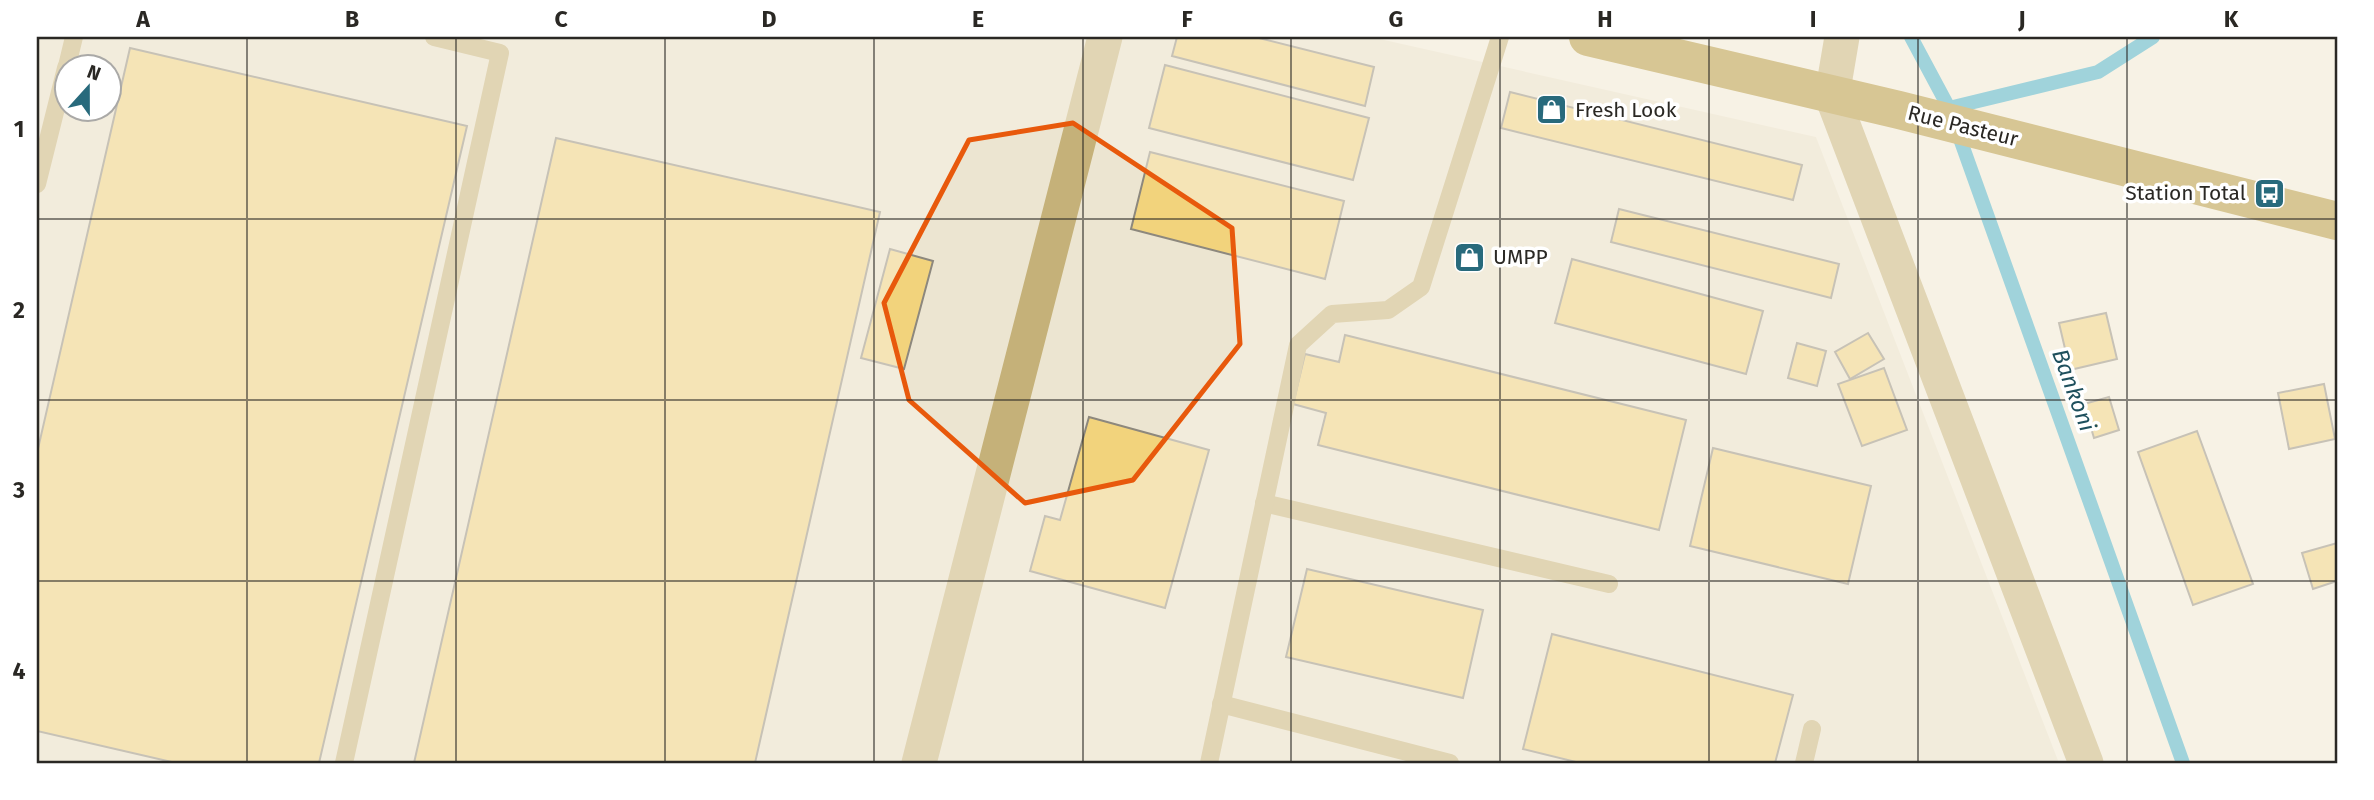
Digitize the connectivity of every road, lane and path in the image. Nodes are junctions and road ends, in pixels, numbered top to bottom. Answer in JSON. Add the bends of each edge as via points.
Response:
{"nodes":[{"id":1,"x":434,"y":37,"type":"edge"},
{"id":2,"x":1105,"y":37,"type":"edge"},
{"id":3,"x":1500,"y":37,"type":"edge"},
{"id":4,"x":1588,"y":37,"type":"edge"},
{"id":5,"x":1842,"y":37,"type":"edge"},
{"id":6,"x":1832,"y":96,"type":"junction"},
{"id":7,"x":53,"y":122,"type":"edge"},
{"id":8,"x":37,"y":184,"type":"edge"},
{"id":9,"x":2337,"y":221,"type":"edge"},
{"id":10,"x":1264,"y":503,"type":"junction"},
{"id":11,"x":1609,"y":584,"type":"dead end"},
{"id":12,"x":1221,"y":704,"type":"junction"},
{"id":13,"x":1812,"y":729,"type":"dead end"},
{"id":14,"x":344,"y":763,"type":"edge"},
{"id":15,"x":919,"y":763,"type":"edge"},
{"id":16,"x":1209,"y":763,"type":"edge"},
{"id":17,"x":1450,"y":763,"type":"edge"},
{"id":18,"x":1804,"y":763,"type":"edge"},
{"id":19,"x":2085,"y":763,"type":"edge"}],
"edges":[{"from":1,"to":14,"type":"lane","via":[[500,53]]},
{"from":2,"to":15,"type":"street"},
{"from":3,"to":10,"type":"lane","via":[[1421,287],[1388,310],[1332,314],[1298,345]]},
{"from":4,"to":6,"type":"main road","name":"Rue Pasteur"},
{"from":5,"to":6,"type":"street"},
{"from":6,"to":9,"type":"main road","name":"Rue Pasteur"},
{"from":6,"to":19,"type":"street"},
{"from":7,"to":8,"type":"lane"},
{"from":10,"to":11,"type":"lane"},
{"from":10,"to":12,"type":"lane"},
{"from":12,"to":16,"type":"lane"},
{"from":12,"to":17,"type":"lane"},
{"from":13,"to":18,"type":"lane"}]}
